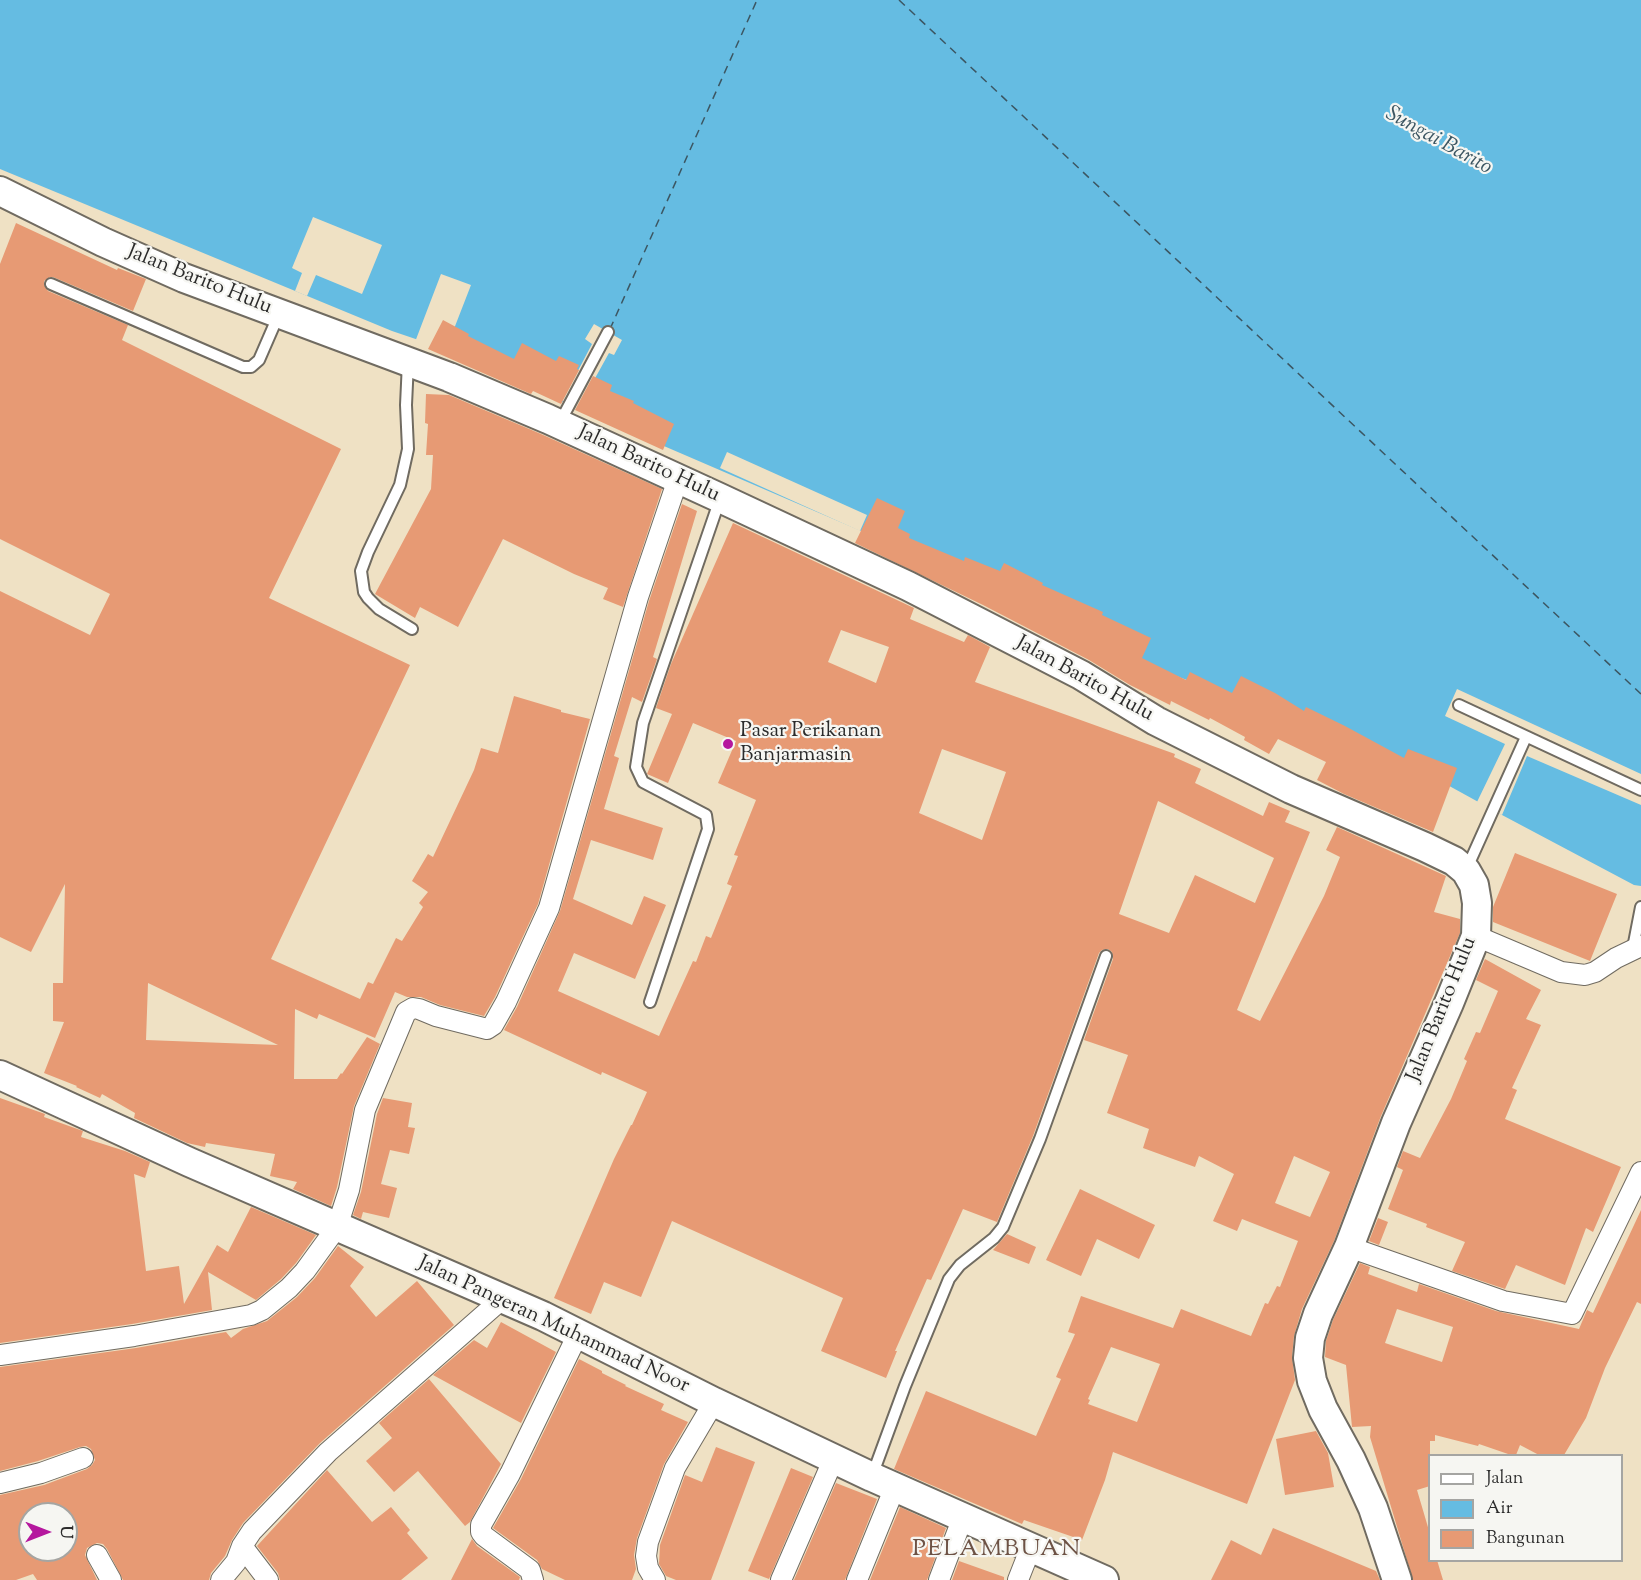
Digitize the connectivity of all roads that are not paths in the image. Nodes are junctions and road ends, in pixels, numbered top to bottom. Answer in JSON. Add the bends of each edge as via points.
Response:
{"nodes":[{"id":1,"x":0,"y":191,"type":"edge"},
{"id":2,"x":51,"y":285,"type":"dead end"},
{"id":3,"x":279,"y":314,"type":"junction"},
{"id":4,"x":608,"y":332,"type":"dead end"},
{"id":5,"x":408,"y":362,"type":"junction"},
{"id":6,"x":558,"y":424,"type":"junction"},
{"id":7,"x":678,"y":479,"type":"junction"},
{"id":8,"x":720,"y":498,"type":"junction"},
{"id":9,"x":412,"y":629,"type":"dead end"},
{"id":10,"x":1459,"y":705,"type":"dead end"},
{"id":11,"x":1526,"y":737,"type":"junction"},
{"id":12,"x":1641,"y":790,"type":"edge"},
{"id":13,"x":1466,"y":871,"type":"junction"},
{"id":14,"x":1641,"y":907,"type":"edge"},
{"id":15,"x":1476,"y":936,"type":"junction"},
{"id":16,"x":1637,"y":947,"type":"edge"},
{"id":17,"x":1106,"y":956,"type":"dead end"},
{"id":18,"x":650,"y":1002,"type":"dead end"},
{"id":19,"x":0,"y":1075,"type":"edge"},
{"id":20,"x":1641,"y":1172,"type":"edge"},
{"id":21,"x":338,"y":1227,"type":"junction"},
{"id":22,"x":1349,"y":1247,"type":"junction"},
{"id":23,"x":502,"y":1299,"type":"junction"},
{"id":24,"x":578,"y":1334,"type":"junction"},
{"id":25,"x":0,"y":1355,"type":"edge"},
{"id":26,"x":714,"y":1402,"type":"junction"},
{"id":27,"x":83,"y":1458,"type":"dead end"},
{"id":28,"x":834,"y":1458,"type":"junction"},
{"id":29,"x":883,"y":1482,"type":"junction"},
{"id":30,"x":0,"y":1483,"type":"edge"},
{"id":31,"x":963,"y":1517,"type":"junction"},
{"id":32,"x":242,"y":1546,"type":"junction"},
{"id":33,"x":1031,"y":1547,"type":"junction"},
{"id":34,"x":97,"y":1555,"type":"dead end"},
{"id":35,"x":111,"y":1580,"type":"edge"},
{"id":36,"x":221,"y":1580,"type":"edge"},
{"id":37,"x":268,"y":1580,"type":"edge"},
{"id":38,"x":533,"y":1580,"type":"edge"},
{"id":39,"x":655,"y":1580,"type":"edge"},
{"id":40,"x":781,"y":1580,"type":"edge"},
{"id":41,"x":857,"y":1580,"type":"edge"},
{"id":42,"x":939,"y":1580,"type":"edge"},
{"id":43,"x":1018,"y":1580,"type":"edge"},
{"id":44,"x":1104,"y":1580,"type":"edge"},
{"id":45,"x":1397,"y":1580,"type":"edge"}],
"edges":[{"from":1,"to":3,"type":"street","name":"Jalan Barito Hulu","via":[[184,278]]},
{"from":2,"to":3,"type":"lane","via":[[243,367],[251,367],[259,360]]},
{"from":3,"to":5,"type":"street","name":"Jalan Barito Hulu"},
{"from":4,"to":6,"type":"lane"},
{"from":5,"to":6,"type":"street","name":"Jalan Barito Hulu"},
{"from":5,"to":9,"type":"lane","via":[[408,449],[400,485],[361,571],[368,598]]},
{"from":6,"to":7,"type":"street","name":"Jalan Barito Hulu"},
{"from":7,"to":8,"type":"street","name":"Jalan Barito Hulu"},
{"from":7,"to":21,"type":"street","via":[[638,597],[549,908],[516,981],[493,1025],[487,1029],[419,1009],[406,1012],[365,1110]]},
{"from":8,"to":13,"type":"street","name":"Jalan Barito Hulu","via":[[908,586],[1081,675],[1166,726],[1291,789],[1454,861]]},
{"from":8,"to":18,"type":"lane","via":[[644,723],[636,766],[644,782],[706,815],[708,829]]},
{"from":10,"to":11,"type":"lane"},
{"from":11,"to":12,"type":"lane"},
{"from":11,"to":13,"type":"lane"},
{"from":13,"to":15,"type":"street","name":"Jalan Barito Hulu","via":[[1478,903]]},
{"from":14,"to":16,"type":"lane"},
{"from":15,"to":16,"type":"street","via":[[1561,972],[1585,975]]},
{"from":15,"to":22,"type":"street","name":"Jalan Barito Hulu","via":[[1396,1123]]},
{"from":17,"to":29,"type":"lane","via":[[1040,1139],[1003,1227],[950,1279],[904,1386]]},
{"from":19,"to":21,"type":"street","name":"Jalan Pangeran Muhammad Noor"},
{"from":20,"to":22,"type":"street","via":[[1572,1314],[1503,1301]]},
{"from":21,"to":23,"type":"street","name":"Jalan Pangeran Muhammad Noor"},
{"from":21,"to":25,"type":"street","via":[[299,1279],[251,1315]]},
{"from":22,"to":45,"type":"street","name":"Jalan Barito Hulu","via":[[1318,1314],[1308,1358],[1323,1409],[1372,1508]]},
{"from":23,"to":24,"type":"street","name":"Jalan Pangeran Muhammad Noor"},
{"from":23,"to":32,"type":"street","via":[[328,1452]]},
{"from":24,"to":26,"type":"street","name":"Jalan Pangeran Muhammad Noor"},
{"from":24,"to":38,"type":"street","via":[[481,1525],[484,1536],[530,1570]]},
{"from":26,"to":28,"type":"street","name":"Jalan Pangeran Muhammad Noor"},
{"from":26,"to":39,"type":"street","via":[[675,1468],[648,1542],[648,1568]]},
{"from":27,"to":30,"type":"street"},
{"from":28,"to":29,"type":"street","name":"Jalan Pangeran Muhammad Noor"},
{"from":28,"to":40,"type":"street"},
{"from":29,"to":31,"type":"street","name":"Jalan Pangeran Muhammad Noor"},
{"from":29,"to":41,"type":"street"},
{"from":31,"to":33,"type":"street","name":"Jalan Pangeran Muhammad Noor"},
{"from":31,"to":42,"type":"street"},
{"from":32,"to":36,"type":"street","via":[[236,1562]]},
{"from":32,"to":37,"type":"street"},
{"from":33,"to":43,"type":"street"},
{"from":33,"to":44,"type":"street","name":"Jalan Pangeran Muhammad Noor"},
{"from":34,"to":35,"type":"street"}]}
